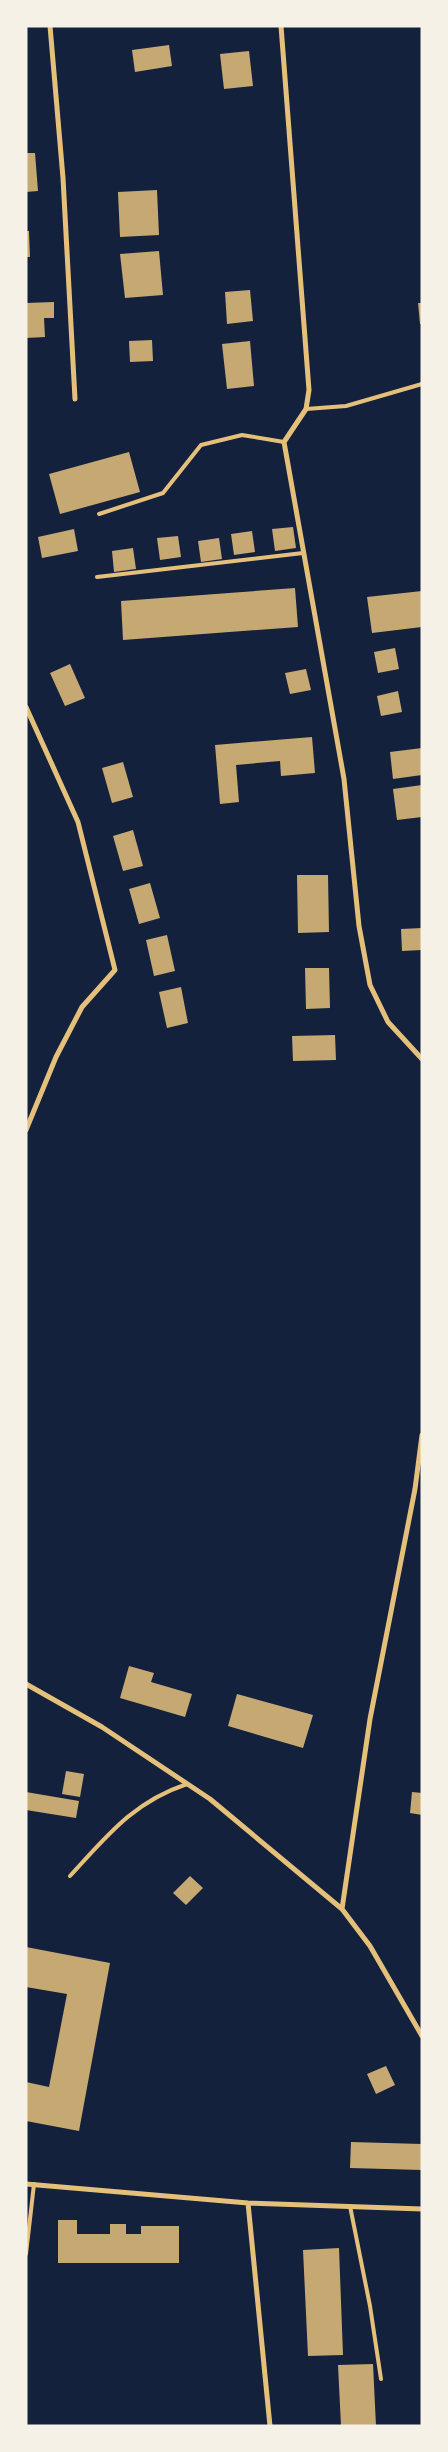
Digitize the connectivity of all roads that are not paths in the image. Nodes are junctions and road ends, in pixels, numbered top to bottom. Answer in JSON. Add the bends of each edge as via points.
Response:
{"nodes":[{"id":1,"x":50,"y":26,"type":"edge"},
{"id":2,"x":281,"y":26,"type":"edge"},
{"id":3,"x":422,"y":384,"type":"edge"},
{"id":4,"x":75,"y":399,"type":"dead end"},
{"id":5,"x":306,"y":409,"type":"junction"},
{"id":6,"x":284,"y":442,"type":"junction"},
{"id":7,"x":99,"y":514,"type":"dead end"},
{"id":8,"x":303,"y":553,"type":"junction"},
{"id":9,"x":97,"y":577,"type":"dead end"},
{"id":10,"x":26,"y":707,"type":"edge"},
{"id":11,"x":422,"y":1059,"type":"edge"},
{"id":12,"x":26,"y":1130,"type":"edge"},
{"id":13,"x":422,"y":1435,"type":"edge"},
{"id":14,"x":26,"y":1684,"type":"edge"},
{"id":15,"x":187,"y":1784,"type":"junction"},
{"id":16,"x":70,"y":1876,"type":"dead end"},
{"id":17,"x":342,"y":1909,"type":"junction"},
{"id":18,"x":422,"y":2036,"type":"edge"},
{"id":19,"x":26,"y":2184,"type":"edge"},
{"id":20,"x":34,"y":2184,"type":"junction"},
{"id":21,"x":248,"y":2203,"type":"junction"},
{"id":22,"x":350,"y":2206,"type":"junction"},
{"id":23,"x":422,"y":2209,"type":"edge"},
{"id":24,"x":26,"y":2254,"type":"edge"},
{"id":25,"x":381,"y":2379,"type":"dead end"},
{"id":26,"x":270,"y":2426,"type":"edge"}],
"edges":[{"from":1,"to":4,"type":"street","via":[[63,178]]},
{"from":2,"to":5,"type":"street","via":[[310,390]]},
{"from":3,"to":5,"type":"lane","via":[[346,406]]},
{"from":5,"to":6,"type":"street"},
{"from":6,"to":7,"type":"lane","via":[[242,435],[202,446],[163,493]]},
{"from":6,"to":8,"type":"street"},
{"from":8,"to":9,"type":"lane"},
{"from":8,"to":11,"type":"street","via":[[344,779],[359,926],[370,985],[388,1022]]},
{"from":10,"to":12,"type":"street","via":[[78,822],[115,970],[82,1007],[56,1057]]},
{"from":13,"to":17,"type":"street","via":[[415,1489],[370,1719]]},
{"from":14,"to":15,"type":"street","via":[[102,1727]]},
{"from":15,"to":16,"type":"lane","via":[[163,1792],[140,1806]]},
{"from":15,"to":17,"type":"street"},
{"from":17,"to":18,"type":"street","via":[[370,1946]]},
{"from":19,"to":20,"type":"street"},
{"from":20,"to":21,"type":"street"},
{"from":20,"to":24,"type":"lane"},
{"from":21,"to":22,"type":"street"},
{"from":21,"to":26,"type":"street"},
{"from":22,"to":23,"type":"street"},
{"from":22,"to":25,"type":"lane"}]}
